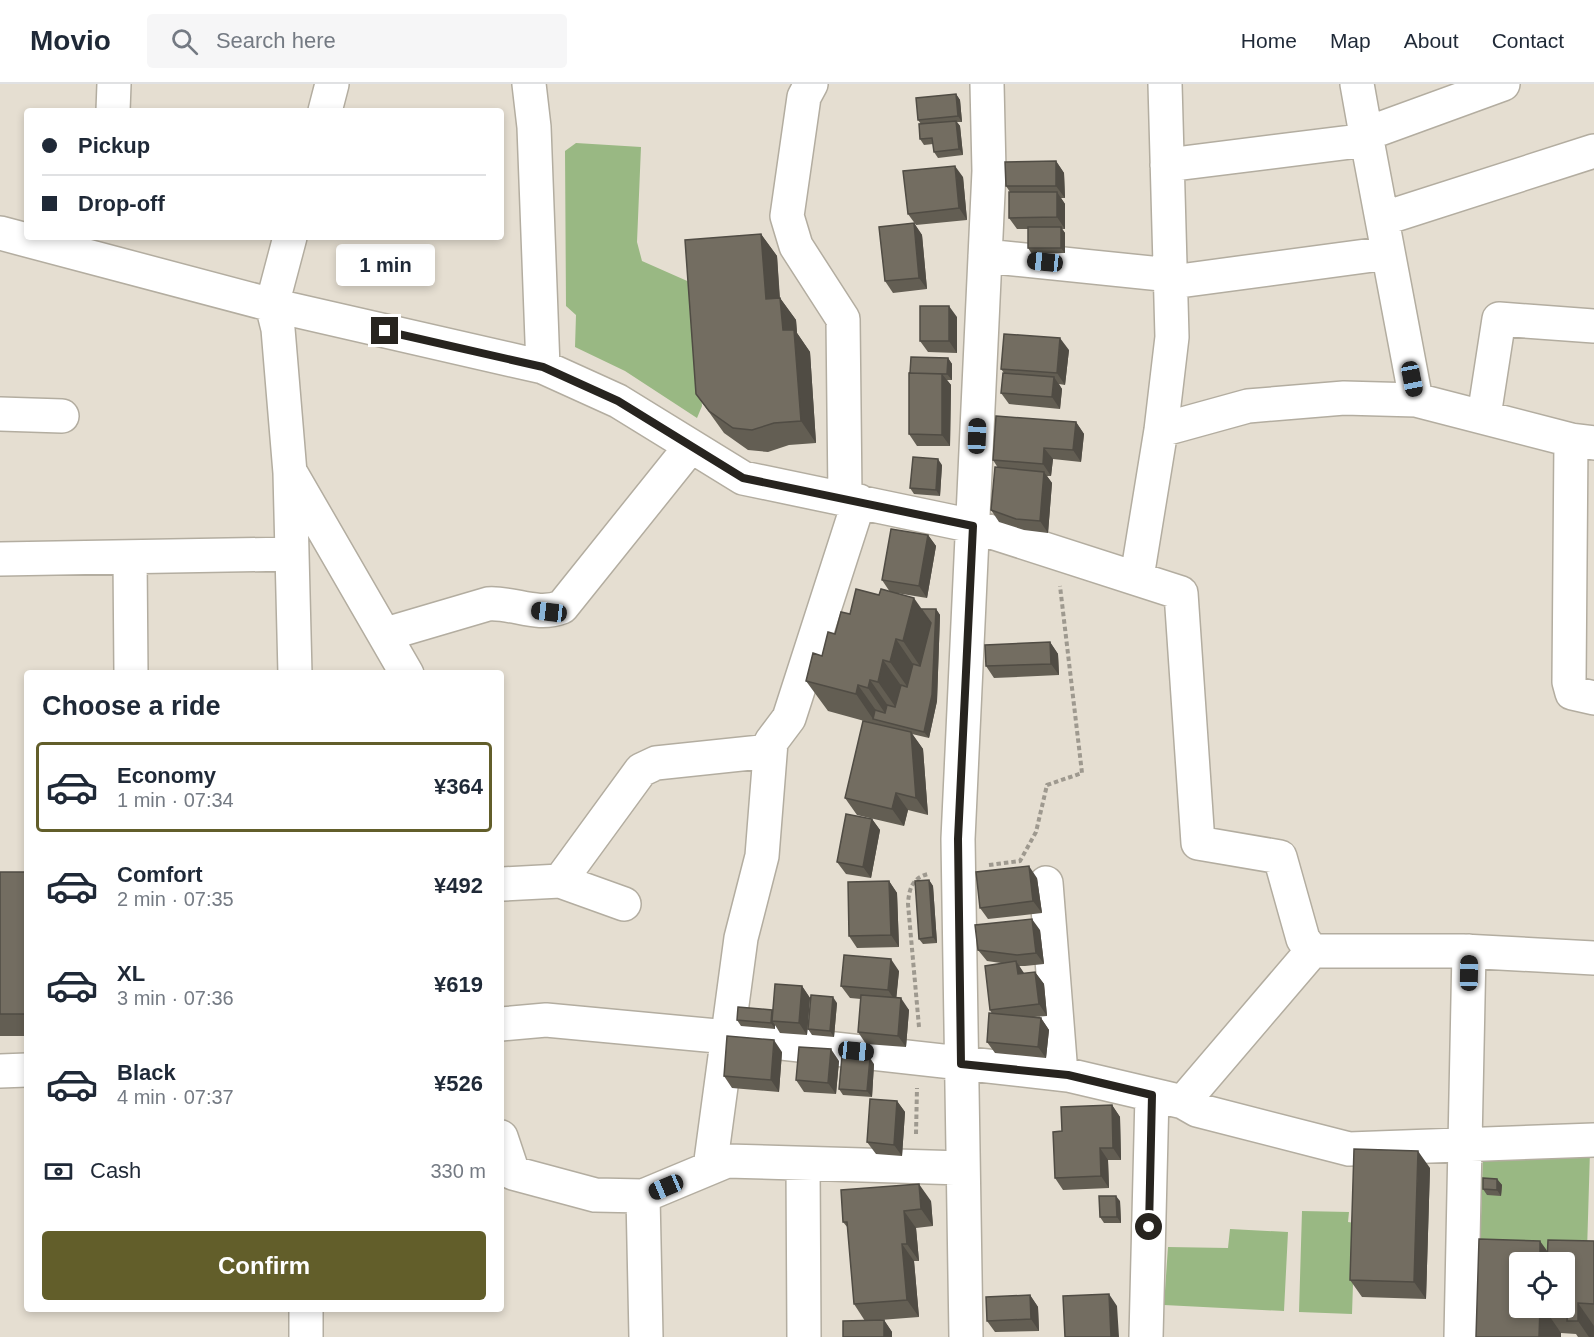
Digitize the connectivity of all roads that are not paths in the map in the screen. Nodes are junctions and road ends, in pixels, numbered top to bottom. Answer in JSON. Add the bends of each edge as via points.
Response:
{"nodes":[{"id":1,"x":114,"y":84,"type":"edge"},
{"id":2,"x":332,"y":84,"type":"edge"},
{"id":3,"x":529,"y":84,"type":"edge"},
{"id":4,"x":811,"y":84,"type":"edge"},
{"id":5,"x":987,"y":84,"type":"edge"},
{"id":6,"x":1165,"y":84,"type":"edge"},
{"id":7,"x":1357,"y":84,"type":"edge"},
{"id":8,"x":1503,"y":84,"type":"edge"},
{"id":9,"x":113,"y":108,"type":"edge"},
{"id":10,"x":326,"y":108,"type":"edge"},
{"id":11,"x":1367,"y":140,"type":"junction"},
{"id":12,"x":1594,"y":151,"type":"edge"},
{"id":13,"x":1167,"y":165,"type":"junction"},
{"id":14,"x":1382,"y":219,"type":"junction"},
{"id":15,"x":0,"y":233,"type":"edge"},
{"id":16,"x":24,"y":237,"type":"edge"},
{"id":17,"x":46,"y":240,"type":"edge"},
{"id":18,"x":289,"y":240,"type":"edge"},
{"id":19,"x":99,"y":248,"type":"edge"},
{"id":20,"x":1388,"y":253,"type":"junction"},
{"id":21,"x":985,"y":256,"type":"junction"},
{"id":22,"x":1172,"y":278,"type":"junction"},
{"id":23,"x":272,"y":305,"type":"junction"},
{"id":24,"x":1594,"y":326,"type":"edge"},
{"id":25,"x":543,"y":367,"type":"junction"},
{"id":26,"x":1416,"y":400,"type":"junction"},
{"id":27,"x":0,"y":414,"type":"edge"},
{"id":28,"x":62,"y":416,"type":"dead end"},
{"id":29,"x":1484,"y":416,"type":"junction"},
{"id":30,"x":1161,"y":430,"type":"junction"},
{"id":31,"x":1583,"y":442,"type":"edge"},
{"id":32,"x":691,"y":446,"type":"junction"},
{"id":33,"x":290,"y":473,"type":"junction"},
{"id":34,"x":852,"y":499,"type":"junction"},
{"id":35,"x":973,"y":526,"type":"junction"},
{"id":36,"x":292,"y":554,"type":"junction"},
{"id":37,"x":130,"y":557,"type":"junction"},
{"id":38,"x":0,"y":560,"type":"edge"},
{"id":39,"x":1137,"y":577,"type":"junction"},
{"id":40,"x":386,"y":634,"type":"junction"},
{"id":41,"x":131,"y":670,"type":"edge"},
{"id":42,"x":294,"y":670,"type":"edge"},
{"id":43,"x":405,"y":670,"type":"edge"},
{"id":44,"x":1594,"y":698,"type":"edge"},
{"id":45,"x":770,"y":751,"type":"junction"},
{"id":46,"x":560,"y":881,"type":"junction"},
{"id":47,"x":1046,"y":883,"type":"dead end"},
{"id":48,"x":504,"y":885,"type":"edge"},
{"id":49,"x":624,"y":904,"type":"dead end"},
{"id":50,"x":1312,"y":951,"type":"junction"},
{"id":51,"x":1469,"y":951,"type":"junction"},
{"id":52,"x":1594,"y":958,"type":"edge"},
{"id":53,"x":504,"y":1024,"type":"edge"},
{"id":54,"x":728,"y":1037,"type":"junction"},
{"id":55,"x":961,"y":1064,"type":"junction"},
{"id":56,"x":24,"y":1070,"type":"edge"},
{"id":57,"x":0,"y":1071,"type":"edge"},
{"id":58,"x":1061,"y":1074,"type":"junction"},
{"id":59,"x":1168,"y":1098,"type":"junction"},
{"id":60,"x":1594,"y":1140,"type":"edge"},
{"id":61,"x":1466,"y":1144,"type":"junction"},
{"id":62,"x":504,"y":1146,"type":"edge"},
{"id":63,"x":802,"y":1165,"type":"junction"},
{"id":64,"x":710,"y":1168,"type":"junction"},
{"id":65,"x":963,"y":1168,"type":"junction"},
{"id":66,"x":644,"y":1196,"type":"junction"},
{"id":67,"x":306,"y":1312,"type":"edge"},
{"id":68,"x":306,"y":1337,"type":"edge"},
{"id":69,"x":646,"y":1337,"type":"edge"},
{"id":70,"x":804,"y":1337,"type":"edge"},
{"id":71,"x":966,"y":1337,"type":"edge"},
{"id":72,"x":1146,"y":1337,"type":"edge"},
{"id":73,"x":1461,"y":1337,"type":"edge"}],
"edges":[{"from":1,"to":9,"type":"street"},
{"from":2,"to":10,"type":"street"},
{"from":3,"to":25,"type":"street"},
{"from":4,"to":34,"type":"street","via":[[804,98],[787,216],[796,246],[843,319]]},
{"from":5,"to":21,"type":"street","via":[[989,171]]},
{"from":6,"to":13,"type":"street"},
{"from":7,"to":11,"type":"street"},
{"from":8,"to":11,"type":"street","via":[[1374,131]]},
{"from":11,"to":13,"type":"street"},
{"from":11,"to":14,"type":"street"},
{"from":12,"to":14,"type":"street"},
{"from":13,"to":22,"type":"street"},
{"from":14,"to":20,"type":"street"},
{"from":15,"to":16,"type":"street"},
{"from":17,"to":19,"type":"street"},
{"from":18,"to":23,"type":"street"},
{"from":19,"to":23,"type":"street"},
{"from":20,"to":22,"type":"street"},
{"from":20,"to":26,"type":"street"},
{"from":21,"to":22,"type":"street"},
{"from":21,"to":35,"type":"street"},
{"from":22,"to":30,"type":"street","via":[[1172,338]]},
{"from":23,"to":25,"type":"street"},
{"from":23,"to":33,"type":"street","via":[[278,329]]},
{"from":24,"to":29,"type":"street","via":[[1499,319]]},
{"from":25,"to":32,"type":"street","via":[[618,401]]},
{"from":26,"to":29,"type":"street"},
{"from":26,"to":30,"type":"street","via":[[1344,398],[1248,406]]},
{"from":27,"to":28,"type":"street"},
{"from":29,"to":31,"type":"street"},
{"from":30,"to":39,"type":"street"},
{"from":31,"to":44,"type":"street","via":[[1569,682],[1572,693]]},
{"from":32,"to":34,"type":"street","via":[[743,478]]},
{"from":32,"to":40,"type":"street","via":[[562,607],[549,612],[488,604]]},
{"from":33,"to":36,"type":"street"},
{"from":33,"to":40,"type":"street"},
{"from":34,"to":35,"type":"street"},
{"from":34,"to":45,"type":"street","via":[[789,717],[771,742]]},
{"from":35,"to":39,"type":"street"},
{"from":35,"to":55,"type":"street","via":[[958,839]]},
{"from":36,"to":37,"type":"street"},
{"from":36,"to":42,"type":"street"},
{"from":37,"to":38,"type":"street"},
{"from":37,"to":41,"type":"street"},
{"from":39,"to":50,"type":"street","via":[[1181,593],[1198,843],[1280,857],[1303,939]]},
{"from":40,"to":43,"type":"street"},
{"from":45,"to":46,"type":"street","via":[[656,763],[641,770]]},
{"from":45,"to":54,"type":"street","via":[[762,856],[741,938]]},
{"from":46,"to":48,"type":"street"},
{"from":46,"to":49,"type":"street"},
{"from":47,"to":58,"type":"street"},
{"from":50,"to":51,"type":"street"},
{"from":50,"to":59,"type":"street"},
{"from":51,"to":52,"type":"street"},
{"from":51,"to":61,"type":"street"},
{"from":53,"to":54,"type":"street","via":[[546,1020]]},
{"from":54,"to":55,"type":"street"},
{"from":54,"to":64,"type":"street"},
{"from":55,"to":58,"type":"street"},
{"from":55,"to":65,"type":"street"},
{"from":56,"to":57,"type":"street"},
{"from":58,"to":59,"type":"street"},
{"from":59,"to":61,"type":"street","via":[[1197,1110],[1350,1149]]},
{"from":59,"to":72,"type":"street"},
{"from":60,"to":61,"type":"street"},
{"from":61,"to":73,"type":"street"},
{"from":62,"to":66,"type":"street","via":[[513,1173],[595,1196]]},
{"from":63,"to":64,"type":"street","via":[[727,1161]]},
{"from":63,"to":65,"type":"street"},
{"from":63,"to":70,"type":"street"},
{"from":64,"to":66,"type":"street"},
{"from":65,"to":71,"type":"street"},
{"from":66,"to":69,"type":"street"},
{"from":67,"to":68,"type":"street"}]}
